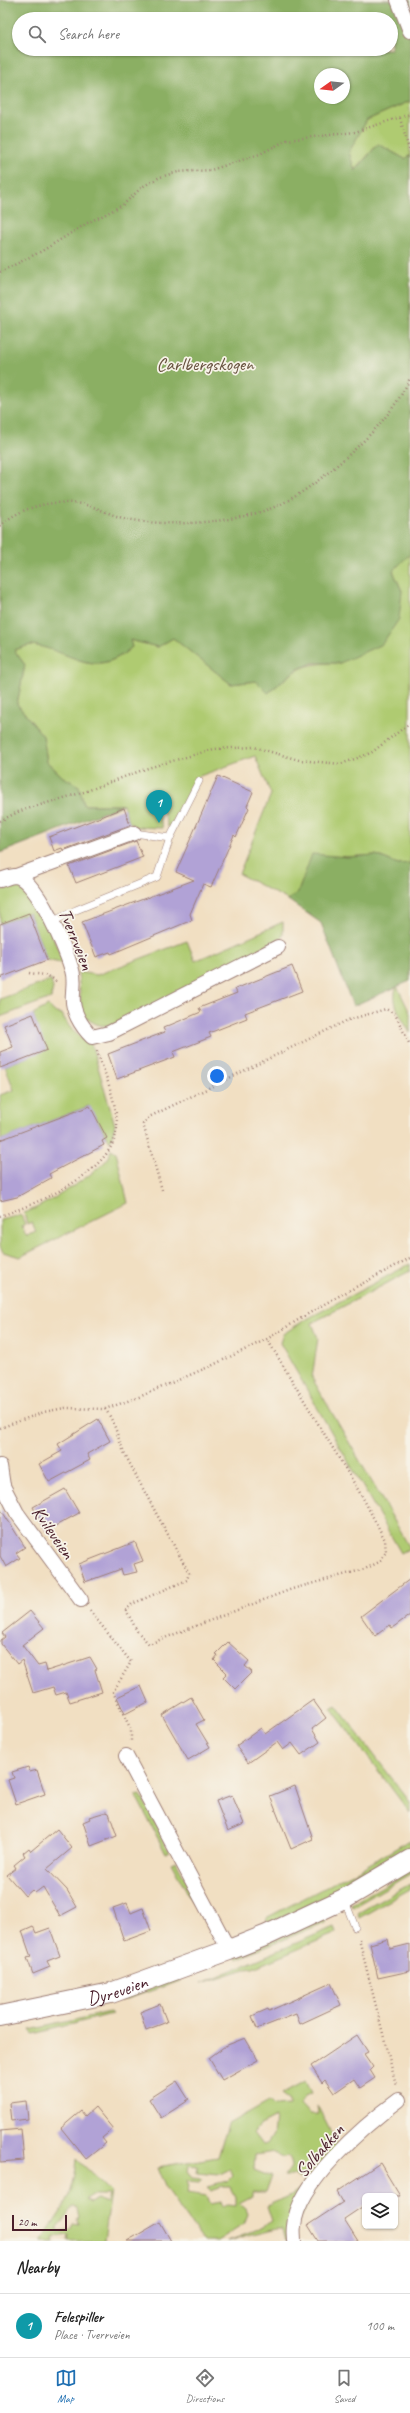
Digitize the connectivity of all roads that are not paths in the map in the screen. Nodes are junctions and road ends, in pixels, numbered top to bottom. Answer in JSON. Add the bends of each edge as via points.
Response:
{"nodes":[{"id":1,"x":398,"y":0,"type":"edge"},
{"id":2,"x":410,"y":31,"type":"edge"},
{"id":3,"x":199,"y":781,"type":"dead end"},
{"id":4,"x":134,"y":833,"type":"joint"},
{"id":5,"x":170,"y":838,"type":"junction"},
{"id":6,"x":16,"y":876,"type":"junction"},
{"id":7,"x":0,"y":880,"type":"edge"},
{"id":8,"x":52,"y":922,"type":"junction"},
{"id":9,"x":278,"y":947,"type":"dead end"},
{"id":10,"x":0,"y":1466,"type":"edge"},
{"id":11,"x":1,"y":1487,"type":"edge"},
{"id":12,"x":81,"y":1600,"type":"road end"},
{"id":13,"x":126,"y":1756,"type":"road end"},
{"id":14,"x":410,"y":1860,"type":"edge"},
{"id":15,"x":344,"y":1899,"type":"junction"},
{"id":16,"x":355,"y":1927,"type":"road end"},
{"id":17,"x":229,"y":1950,"type":"junction"},
{"id":18,"x":0,"y":2016,"type":"edge"},
{"id":19,"x":399,"y":2100,"type":"road end"},
{"id":20,"x":294,"y":2241,"type":"edge"}],
"edges":[{"from":1,"to":2,"type":"street"},
{"from":3,"to":5,"type":"lane"},
{"from":4,"to":5,"type":"lane"},
{"from":4,"to":6,"type":"street"},
{"from":5,"to":8,"type":"lane","via":[[156,878]]},
{"from":6,"to":7,"type":"street"},
{"from":6,"to":8,"type":"street","name":"Tverrveien","via":[[32,888]]},
{"from":8,"to":9,"type":"street","name":"Tverrveien","via":[[73,971],[75,981],[72,996],[78,1020],[92,1037],[109,1033]]},
{"from":10,"to":11,"type":"street"},
{"from":11,"to":12,"type":"street","name":"Kvileveien"},
{"from":13,"to":17,"type":"street"},
{"from":14,"to":15,"type":"main road","name":"Dyreveien"},
{"from":15,"to":16,"type":"lane"},
{"from":15,"to":17,"type":"main road","name":"Dyreveien"},
{"from":17,"to":18,"type":"main road","name":"Dyreveien","via":[[111,1993]]},
{"from":19,"to":20,"type":"street","name":"Solbakken","via":[[376,2117],[320,2174],[297,2211]]}]}
